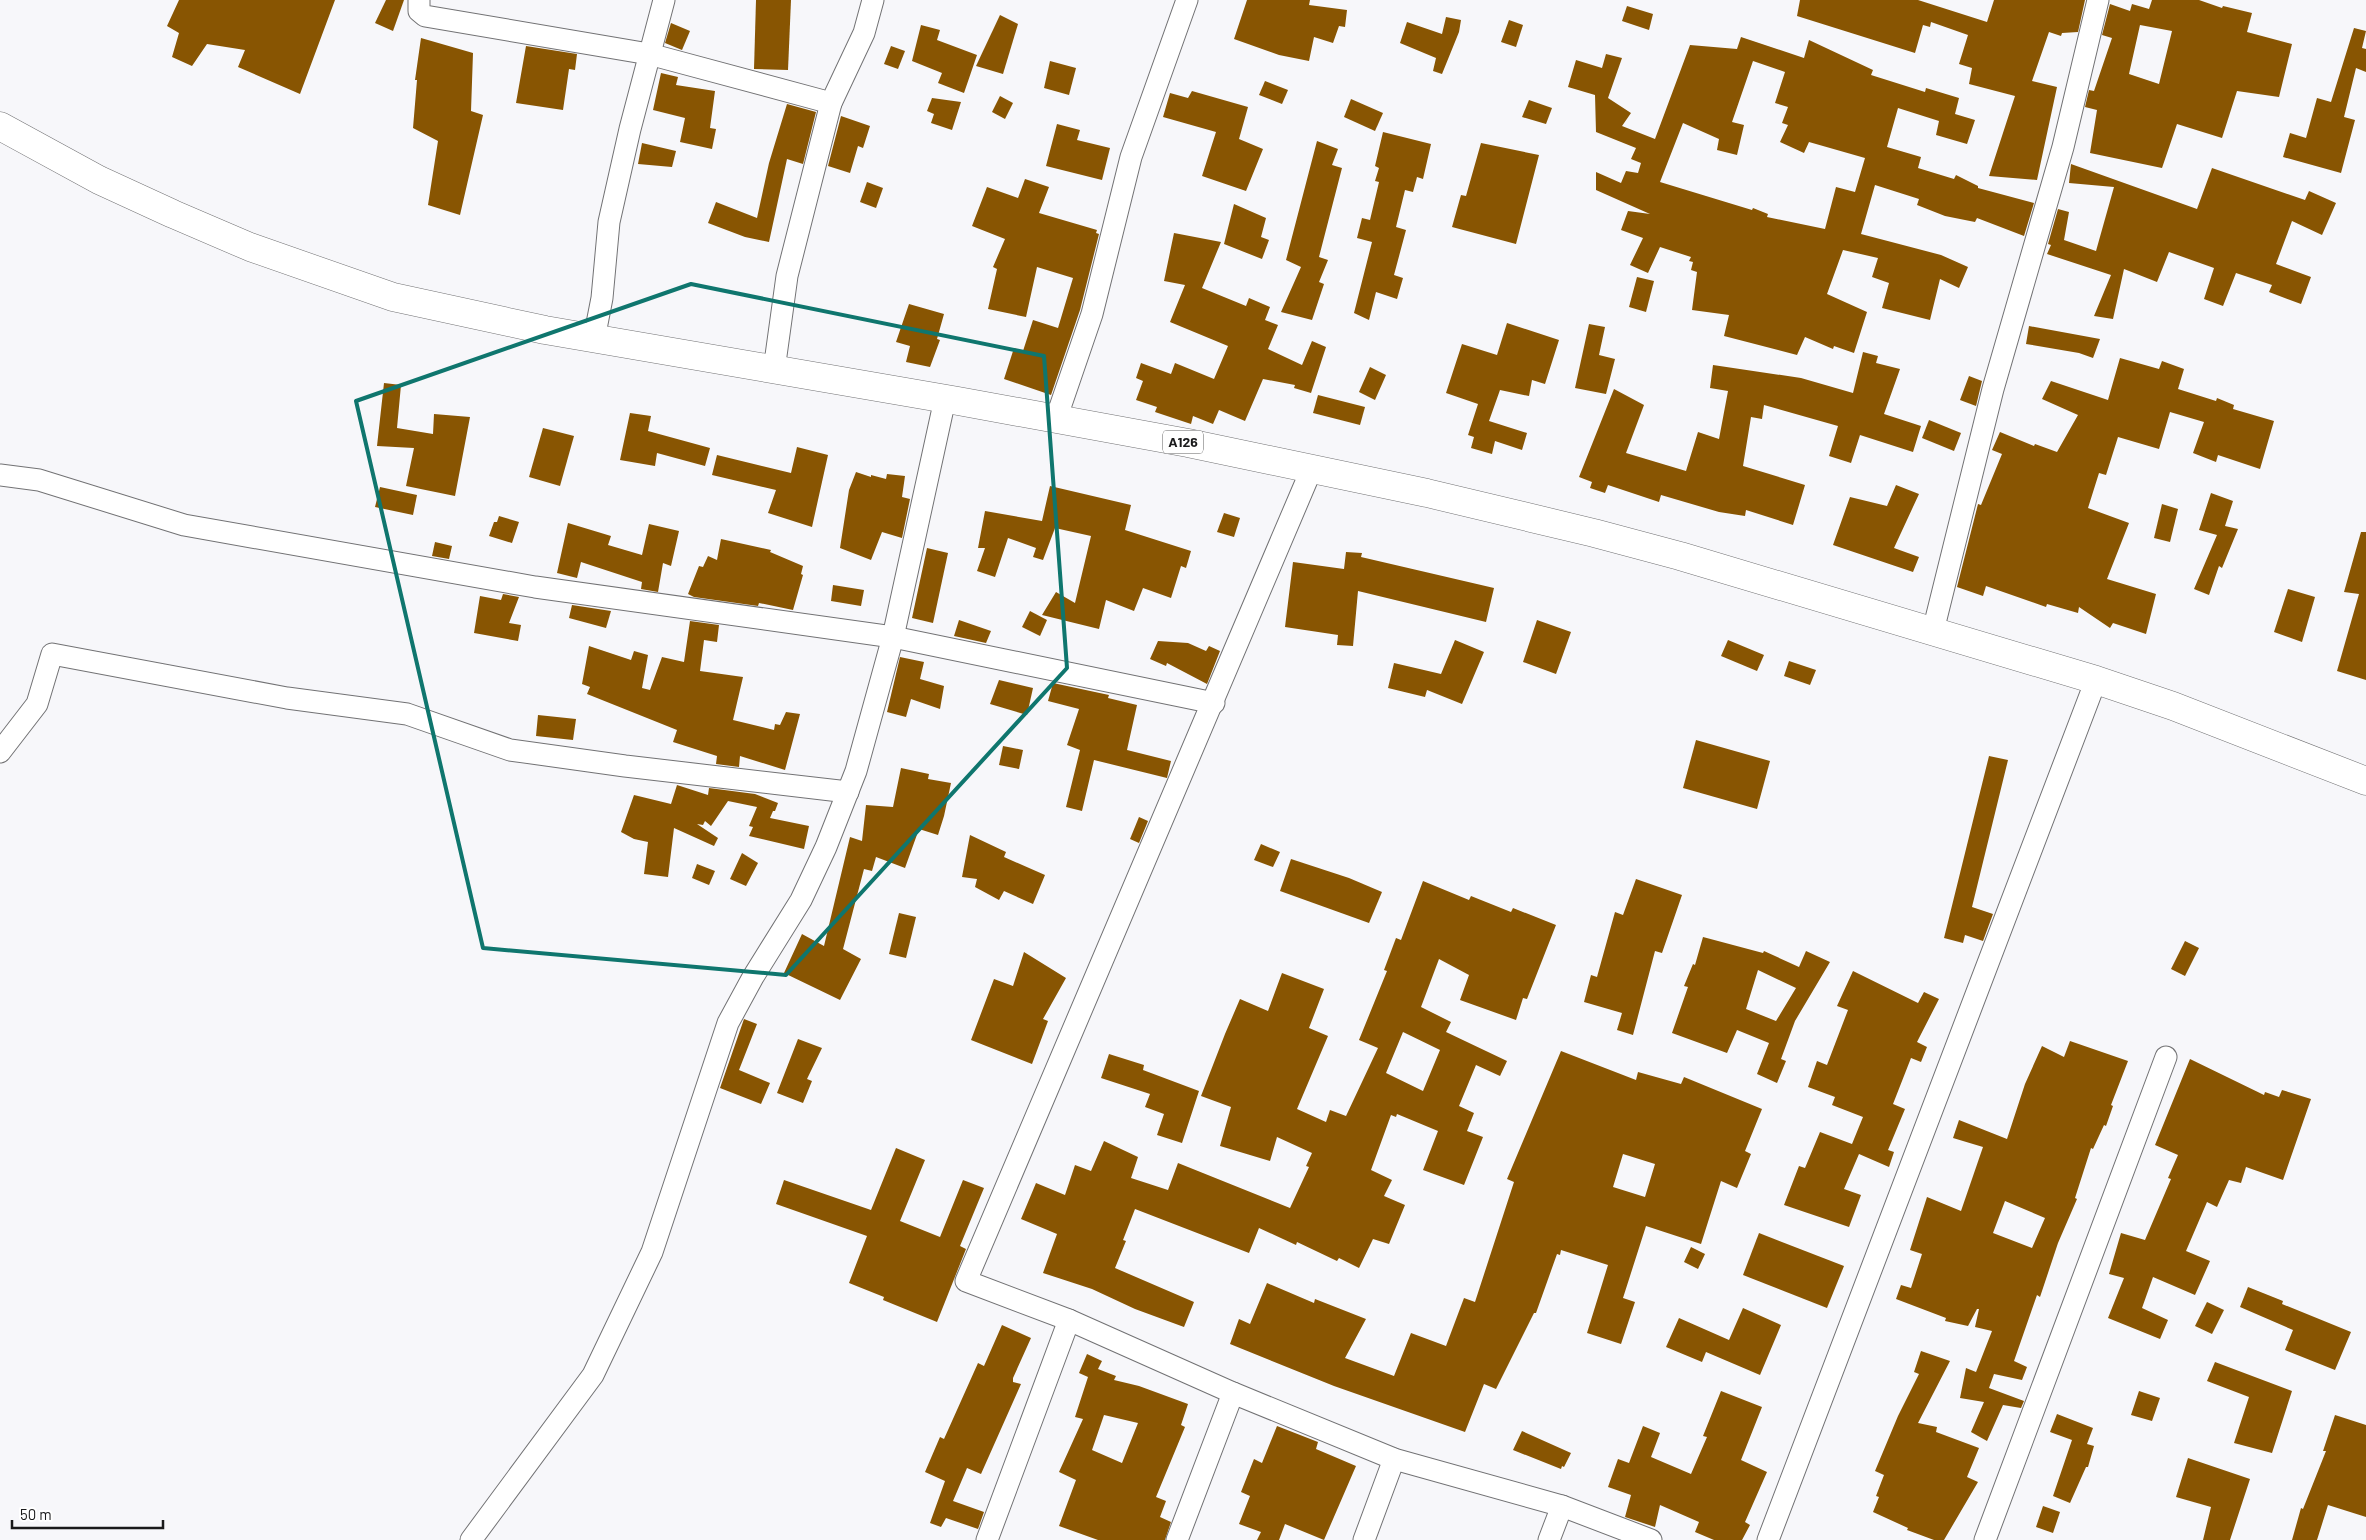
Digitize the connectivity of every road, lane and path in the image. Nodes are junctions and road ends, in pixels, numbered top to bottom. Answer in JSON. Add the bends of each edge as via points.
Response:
{"nodes":[{"id":1,"x":419,"y":0,"type":"edge"},
{"id":2,"x":664,"y":0,"type":"edge"},
{"id":3,"x":873,"y":0,"type":"edge"},
{"id":4,"x":1187,"y":0,"type":"edge"},
{"id":5,"x":2098,"y":0,"type":"edge"},
{"id":6,"x":649,"y":54,"type":"junction"},
{"id":7,"x":830,"y":104,"type":"junction"},
{"id":8,"x":0,"y":126,"type":"edge"},
{"id":9,"x":594,"y":339,"type":"junction"},
{"id":10,"x":774,"y":370,"type":"junction"},
{"id":11,"x":945,"y":399,"type":"junction"},
{"id":12,"x":1056,"y":419,"type":"junction"},
{"id":13,"x":1312,"y":468,"type":"junction"},
{"id":14,"x":0,"y":475,"type":"edge"},
{"id":15,"x":1933,"y":631,"type":"junction"},
{"id":16,"x":893,"y":637,"type":"junction"},
{"id":17,"x":2096,"y":680,"type":"junction"},
{"id":18,"x":1214,"y":702,"type":"junction"},
{"id":19,"x":0,"y":752,"type":"edge"},
{"id":20,"x":2366,"y":781,"type":"edge"},
{"id":21,"x":848,"y":792,"type":"junction"},
{"id":22,"x":2166,"y":1057,"type":"dead end"},
{"id":23,"x":1069,"y":1320,"type":"junction"},
{"id":24,"x":1233,"y":1393,"type":"junction"},
{"id":25,"x":1394,"y":1459,"type":"junction"},
{"id":26,"x":1562,"y":1506,"type":"junction"},
{"id":27,"x":1770,"y":1539,"type":"edge"},
{"id":28,"x":472,"y":1540,"type":"edge"},
{"id":29,"x":987,"y":1540,"type":"edge"},
{"id":30,"x":1177,"y":1540,"type":"edge"},
{"id":31,"x":1364,"y":1540,"type":"edge"},
{"id":32,"x":1549,"y":1540,"type":"edge"},
{"id":33,"x":1651,"y":1540,"type":"edge"},
{"id":34,"x":1985,"y":1540,"type":"edge"}],
"edges":[{"from":1,"to":6,"type":"street","via":[[419,11],[425,16]]},
{"from":2,"to":6,"type":"street"},
{"from":3,"to":7,"type":"street","via":[[864,33]]},
{"from":4,"to":12,"type":"street","via":[[1131,157],[1092,314]]},
{"from":5,"to":15,"type":"street","via":[[2063,147],[1993,389]]},
{"from":6,"to":7,"type":"street"},
{"from":6,"to":9,"type":"street","via":[[609,222],[602,298]]},
{"from":7,"to":10,"type":"street","via":[[788,276]]},
{"from":8,"to":9,"type":"highway","number":"A126","via":[[100,180],[173,214],[324,274],[393,297]]},
{"from":9,"to":10,"type":"highway","number":"A126"},
{"from":10,"to":11,"type":"highway","number":"A126"},
{"from":11,"to":12,"type":"highway","number":"A126"},
{"from":11,"to":16,"type":"street"},
{"from":12,"to":13,"type":"highway","number":"A126"},
{"from":13,"to":15,"type":"highway","number":"A126","via":[[1594,533]]},
{"from":13,"to":18,"type":"street"},
{"from":14,"to":16,"type":"street","via":[[39,480],[184,525],[535,587]]},
{"from":15,"to":17,"type":"highway","number":"A126"},
{"from":16,"to":18,"type":"street"},
{"from":16,"to":21,"type":"street"},
{"from":17,"to":20,"type":"highway","number":"A126","via":[[2173,706]]},
{"from":17,"to":27,"type":"street"},
{"from":18,"to":23,"type":"street","via":[[966,1281]]},
{"from":19,"to":21,"type":"street","via":[[37,704],[52,654],[287,698],[407,714],[510,750]]},
{"from":21,"to":28,"type":"street","via":[[801,900],[728,1024],[652,1252],[593,1375]]},
{"from":22,"to":34,"type":"street"},
{"from":23,"to":24,"type":"street"},
{"from":23,"to":29,"type":"street"},
{"from":24,"to":25,"type":"street"},
{"from":24,"to":30,"type":"street"},
{"from":25,"to":26,"type":"street"},
{"from":25,"to":31,"type":"street"},
{"from":26,"to":32,"type":"street"},
{"from":26,"to":33,"type":"street"}]}
